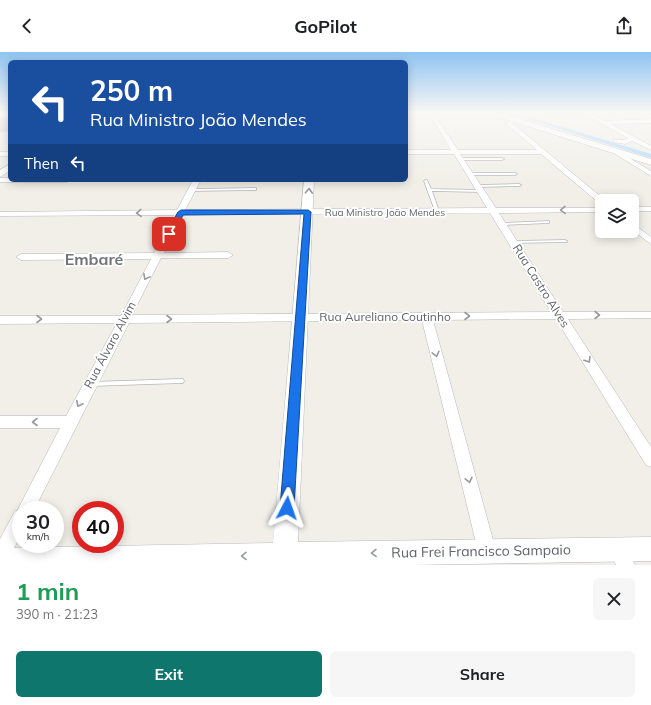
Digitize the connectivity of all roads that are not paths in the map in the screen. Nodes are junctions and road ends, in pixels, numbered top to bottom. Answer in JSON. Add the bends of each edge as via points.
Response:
{"nodes":[{"id":1,"x":447,"y":137,"type":"edge"},
{"id":2,"x":524,"y":137,"type":"edge"},
{"id":3,"x":575,"y":137,"type":"edge"},
{"id":4,"x":633,"y":138,"type":"joint"},
{"id":5,"x":612,"y":140,"type":"joint"},
{"id":6,"x":625,"y":142,"type":"junction"},
{"id":7,"x":651,"y":150,"type":"edge"},
{"id":8,"x":614,"y":151,"type":"junction"},
{"id":9,"x":408,"y":152,"type":"edge"},
{"id":10,"x":542,"y":152,"type":"junction"},
{"id":11,"x":459,"y":155,"type":"junction"},
{"id":12,"x":502,"y":159,"type":"dead end"},
{"id":13,"x":651,"y":162,"type":"edge"},
{"id":14,"x":637,"y":165,"type":"junction"},
{"id":15,"x":470,"y":174,"type":"junction"},
{"id":16,"x":515,"y":174,"type":"dead end"},
{"id":17,"x":651,"y":174,"type":"edge"},
{"id":18,"x":426,"y":181,"type":"dead end"},
{"id":19,"x":309,"y":182,"type":"edge"},
{"id":20,"x":194,"y":185,"type":"edge"},
{"id":21,"x":520,"y":185,"type":"dead end"},
{"id":22,"x":480,"y":188,"type":"junction"},
{"id":23,"x":256,"y":189,"type":"dead end"},
{"id":24,"x":429,"y":190,"type":"junction"},
{"id":25,"x":595,"y":195,"type":"edge"},
{"id":26,"x":639,"y":209,"type":"edge"},
{"id":27,"x":651,"y":209,"type":"edge"},
{"id":28,"x":595,"y":210,"type":"edge"},
{"id":29,"x":437,"y":211,"type":"junction"},
{"id":30,"x":494,"y":211,"type":"junction"},
{"id":31,"x":181,"y":212,"type":"junction"},
{"id":32,"x":308,"y":212,"type":"junction"},
{"id":33,"x":0,"y":214,"type":"edge"},
{"id":34,"x":548,"y":222,"type":"dead end"},
{"id":35,"x":503,"y":224,"type":"junction"},
{"id":36,"x":639,"y":232,"type":"edge"},
{"id":37,"x":564,"y":241,"type":"dead end"},
{"id":38,"x":651,"y":241,"type":"edge"},
{"id":39,"x":514,"y":242,"type":"junction"},
{"id":40,"x":157,"y":256,"type":"junction"},
{"id":41,"x":228,"y":256,"type":"dead end"},
{"id":42,"x":21,"y":257,"type":"dead end"},
{"id":43,"x":651,"y":315,"type":"edge"},
{"id":44,"x":560,"y":316,"type":"junction"},
{"id":45,"x":427,"y":317,"type":"junction"},
{"id":46,"x":299,"y":318,"type":"junction"},
{"id":47,"x":123,"y":319,"type":"junction"},
{"id":48,"x":0,"y":320,"type":"edge"},
{"id":49,"x":180,"y":381,"type":"dead end"},
{"id":50,"x":90,"y":384,"type":"junction"},
{"id":51,"x":0,"y":422,"type":"edge"},
{"id":52,"x":70,"y":422,"type":"junction"},
{"id":53,"x":651,"y":460,"type":"edge"},
{"id":54,"x":29,"y":501,"type":"edge"},
{"id":55,"x":12,"y":535,"type":"edge"},
{"id":56,"x":651,"y":549,"type":"edge"},
{"id":57,"x":483,"y":556,"type":"edge"},
{"id":58,"x":622,"y":557,"type":"edge"},
{"id":59,"x":0,"y":558,"type":"edge"},
{"id":60,"x":551,"y":558,"type":"edge"},
{"id":61,"x":406,"y":559,"type":"edge"},
{"id":62,"x":284,"y":560,"type":"edge"},
{"id":63,"x":0,"y":561,"type":"edge"}],
"edges":[{"from":1,"to":11,"type":"street","name":"Rua Castro Alves"},
{"from":2,"to":10,"type":"street"},
{"from":3,"to":8,"type":"street"},
{"from":4,"to":6,"type":"street"},
{"from":4,"to":7,"type":"street"},
{"from":5,"to":6,"type":"street"},
{"from":5,"to":7,"type":"street"},
{"from":6,"to":7,"type":"street"},
{"from":8,"to":13,"type":"street"},
{"from":8,"to":14,"type":"street"},
{"from":9,"to":11,"type":"street"},
{"from":10,"to":11,"type":"street"},
{"from":10,"to":25,"type":"street"},
{"from":11,"to":12,"type":"lane"},
{"from":11,"to":15,"type":"street","name":"Rua Castro Alves"},
{"from":13,"to":14,"type":"street","via":[[639,161]]},
{"from":14,"to":17,"type":"street"},
{"from":15,"to":16,"type":"lane"},
{"from":15,"to":22,"type":"street","name":"Rua Castro Alves"},
{"from":18,"to":24,"type":"lane"},
{"from":32,"to":19,"type":"street","one_way":true},
{"from":20,"to":23,"type":"lane"},
{"from":20,"to":31,"type":"street","name":"Rua Álvaro Alvim"},
{"from":21,"to":22,"type":"lane"},
{"from":22,"to":24,"type":"lane"},
{"from":22,"to":30,"type":"street","name":"Rua Castro Alves"},
{"from":24,"to":29,"type":"lane"},
{"from":26,"to":27,"type":"street"},
{"from":28,"to":30,"type":"street","name":"Rua Ministro João Mendes","one_way":true},
{"from":29,"to":30,"type":"street","name":"Rua Ministro João Mendes"},
{"from":29,"to":32,"type":"street","name":"Rua Ministro João Mendes"},
{"from":30,"to":35,"type":"street","name":"Rua Castro Alves"},
{"from":31,"to":32,"type":"street","name":"Rua Ministro João Mendes"},
{"from":31,"to":33,"type":"street","name":"Rua Ministro João Mendes","one_way":true},
{"from":31,"to":40,"type":"street","name":"Rua Álvaro Alvim"},
{"from":32,"to":46,"type":"street"},
{"from":34,"to":35,"type":"lane"},
{"from":35,"to":39,"type":"street","name":"Rua Castro Alves"},
{"from":36,"to":38,"type":"street"},
{"from":37,"to":39,"type":"lane"},
{"from":39,"to":44,"type":"street","name":"Rua Castro Alves"},
{"from":40,"to":41,"type":"street"},
{"from":40,"to":42,"type":"street"},
{"from":40,"to":47,"type":"street","name":"Rua Álvaro Alvim","one_way":true},
{"from":44,"to":43,"type":"street","name":"Rua Aureliano Coutinho","one_way":true},
{"from":45,"to":44,"type":"street","name":"Rua Aureliano Coutinho","one_way":true},
{"from":44,"to":53,"type":"street","name":"Rua Castro Alves","one_way":true},
{"from":45,"to":46,"type":"street","name":"Rua Aureliano Coutinho"},
{"from":45,"to":57,"type":"street","one_way":true},
{"from":47,"to":46,"type":"street","name":"Rua Aureliano Coutinho","one_way":true},
{"from":46,"to":62,"type":"street"},
{"from":48,"to":47,"type":"street","name":"Rua Aureliano Coutinho","one_way":true},
{"from":47,"to":50,"type":"street","name":"Rua Álvaro Alvim"},
{"from":49,"to":50,"type":"lane"},
{"from":50,"to":52,"type":"street","name":"Rua Álvaro Alvim","one_way":true},
{"from":52,"to":51,"type":"street","one_way":true},
{"from":52,"to":54,"type":"street","name":"Rua Álvaro Alvim"},
{"from":55,"to":59,"type":"street"},
{"from":56,"to":58,"type":"street","name":"Rua Frei Francisco Sampaio"},
{"from":57,"to":60,"type":"street","name":"Rua Frei Francisco Sampaio"},
{"from":57,"to":61,"type":"street","name":"Rua Frei Francisco Sampaio"},
{"from":58,"to":60,"type":"street","name":"Rua Frei Francisco Sampaio"},
{"from":61,"to":62,"type":"street","name":"Rua Frei Francisco Sampaio","one_way":true},
{"from":62,"to":63,"type":"street","name":"Rua Frei Francisco Sampaio","one_way":true}]}
